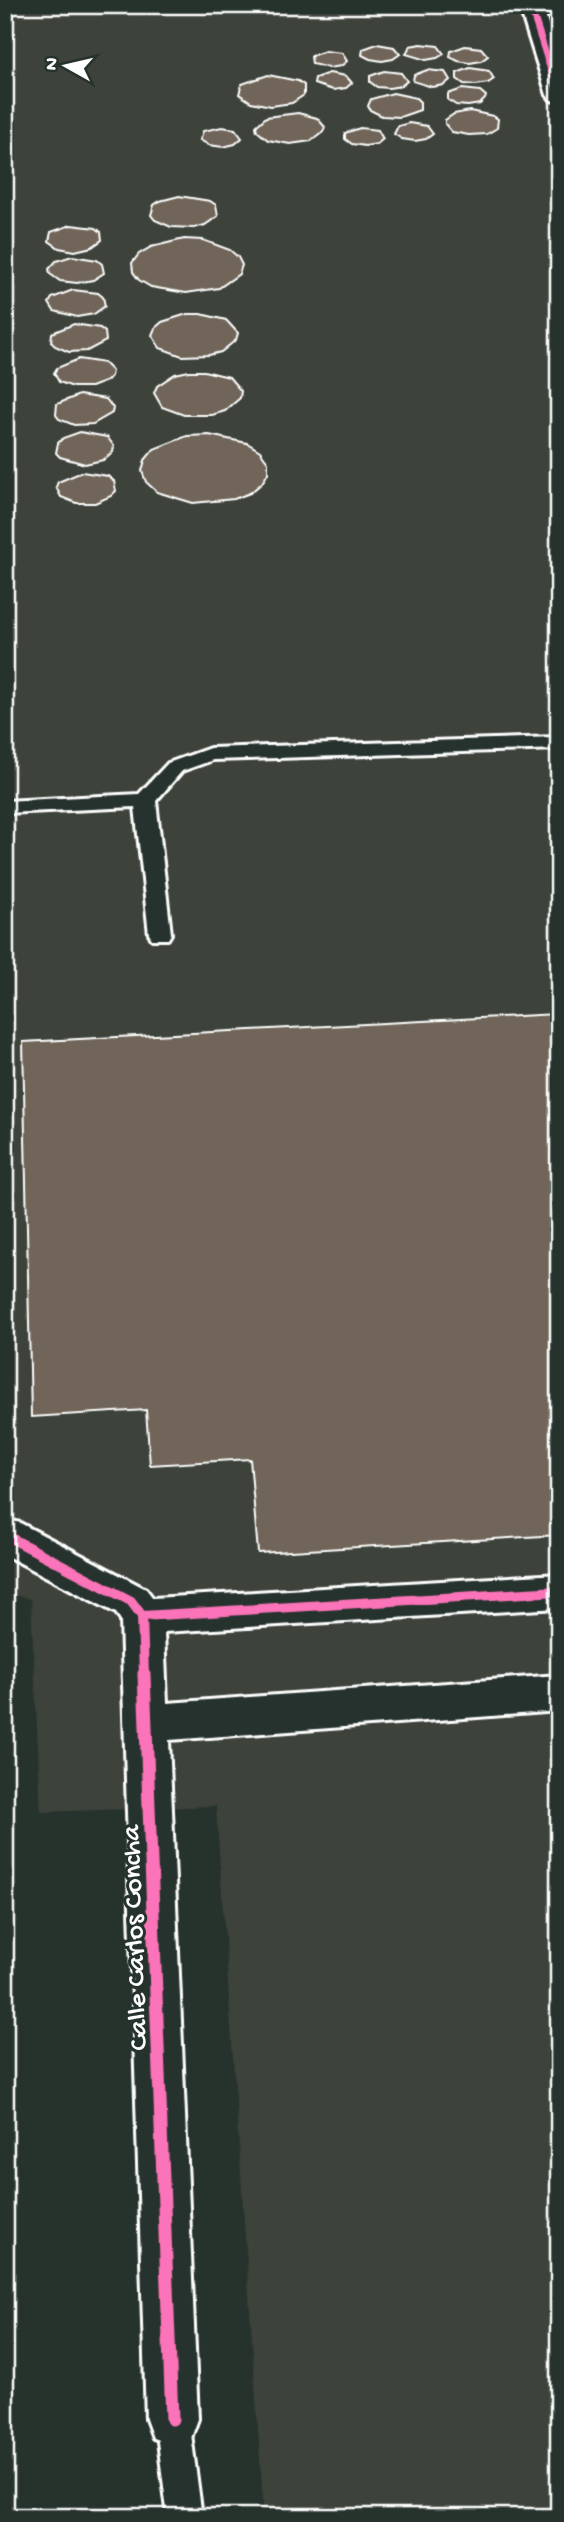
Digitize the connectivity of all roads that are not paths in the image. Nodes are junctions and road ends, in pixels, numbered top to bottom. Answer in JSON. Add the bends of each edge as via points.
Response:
{"nodes":[{"id":1,"x":530,"y":5,"type":"edge"},
{"id":2,"x":559,"y":95,"type":"edge"},
{"id":3,"x":559,"y":743,"type":"edge"},
{"id":4,"x":145,"y":800,"type":"junction"},
{"id":5,"x":5,"y":807,"type":"edge"},
{"id":6,"x":160,"y":934,"type":"dead end"},
{"id":7,"x":5,"y":1535,"type":"edge"},
{"id":8,"x":559,"y":1591,"type":"edge"},
{"id":9,"x":142,"y":1616,"type":"junction"},
{"id":10,"x":559,"y":1693,"type":"edge"},
{"id":11,"x":147,"y":1723,"type":"junction"},
{"id":12,"x":172,"y":2419,"type":"joint"},
{"id":13,"x":185,"y":2517,"type":"edge"}],
"edges":[{"from":1,"to":2,"type":"street"},
{"from":3,"to":4,"type":"lane","via":[[210,754],[175,766]]},
{"from":4,"to":5,"type":"lane"},
{"from":4,"to":6,"type":"lane"},
{"from":7,"to":9,"type":"street","via":[[131,1601]]},
{"from":8,"to":9,"type":"street"},
{"from":9,"to":11,"type":"street","name":"Calle Carlos Concha"},
{"from":10,"to":11,"type":"street"},
{"from":11,"to":12,"type":"street","name":"Calle Carlos Concha"},
{"from":12,"to":13,"type":"lane"}]}
